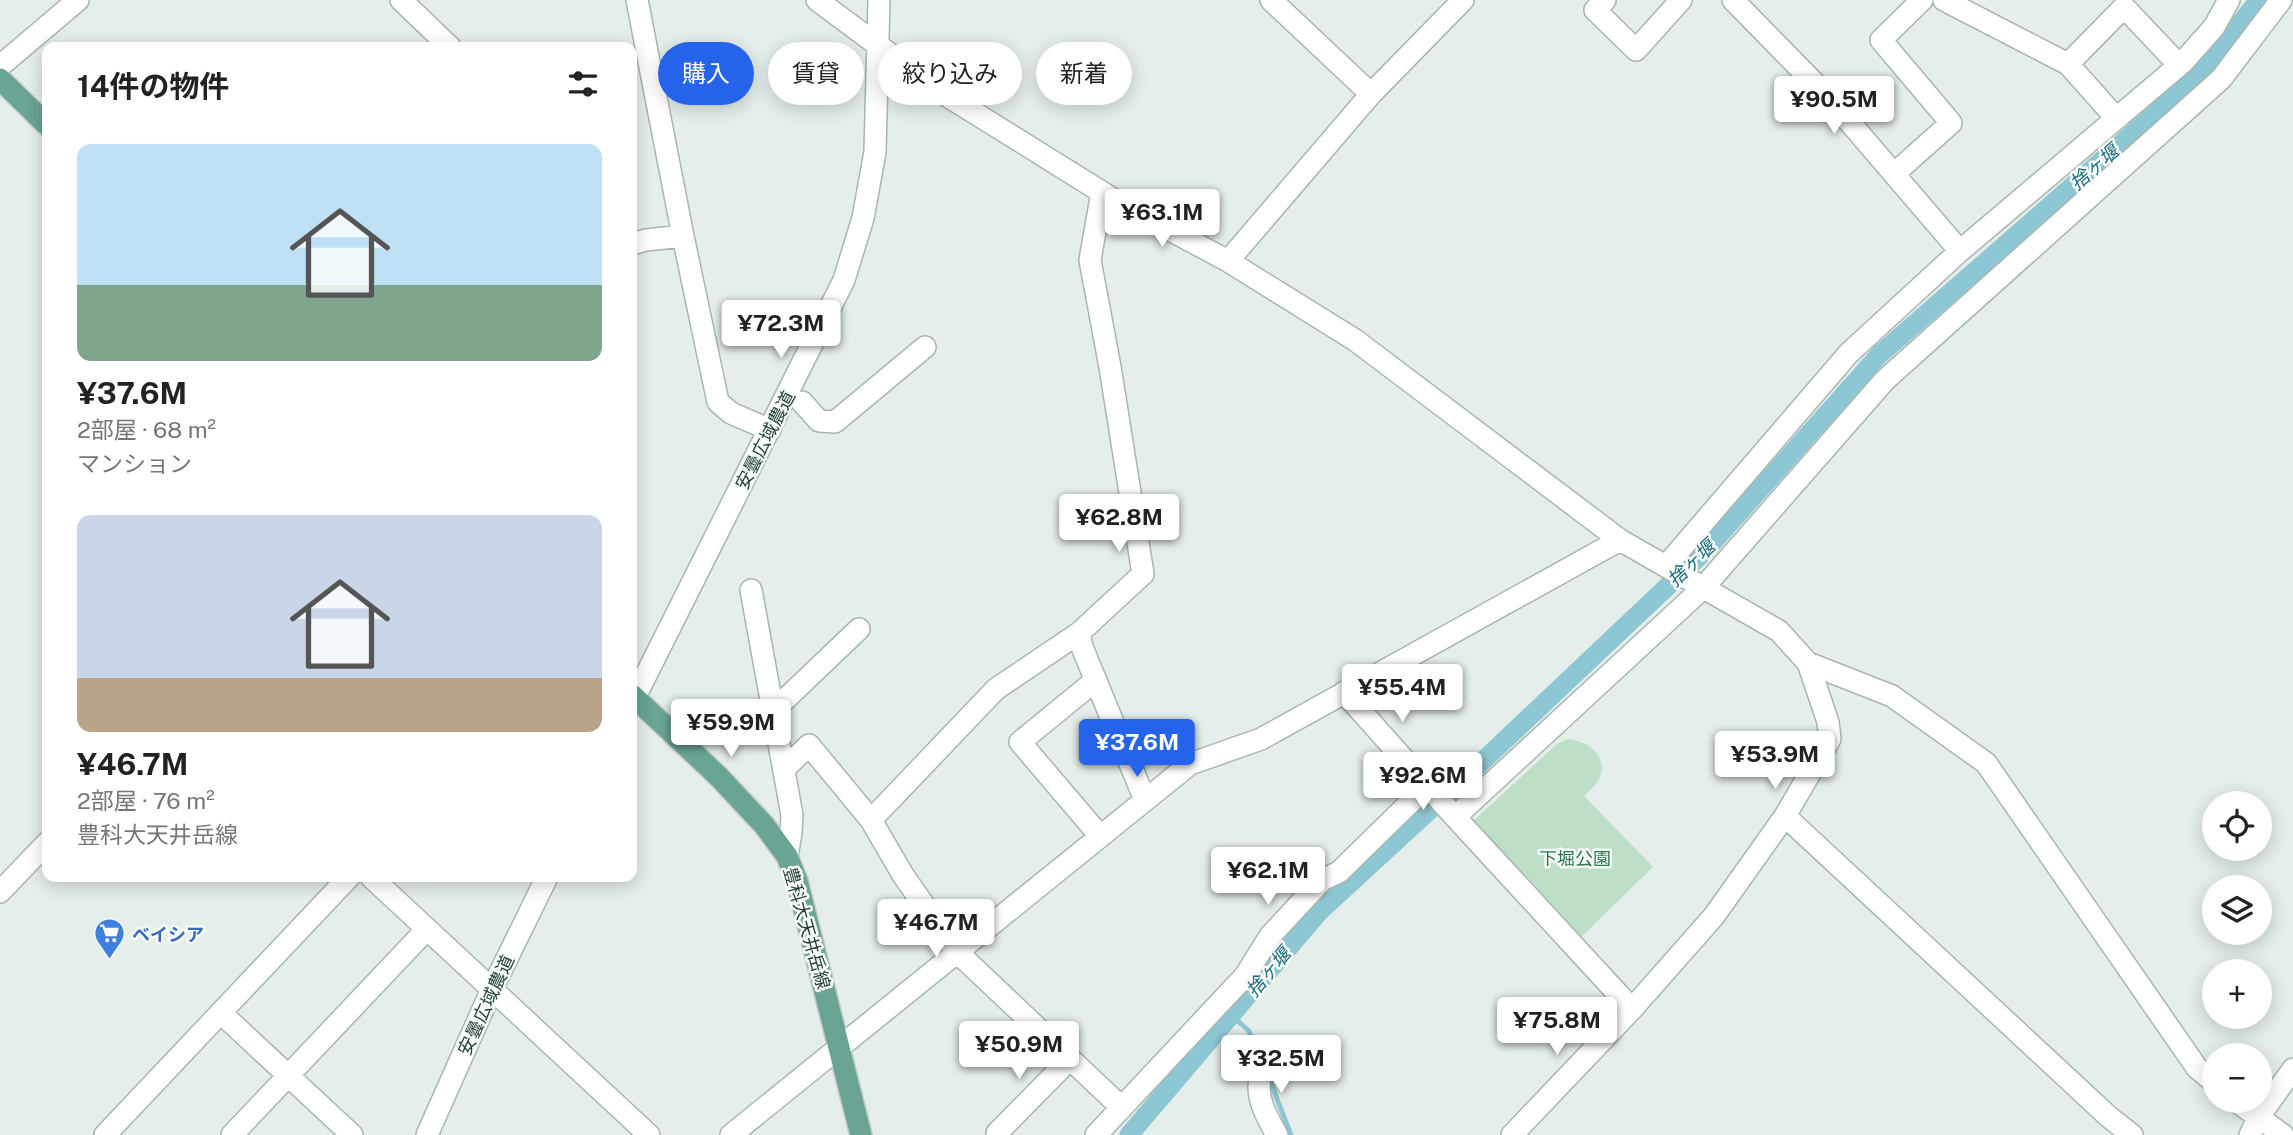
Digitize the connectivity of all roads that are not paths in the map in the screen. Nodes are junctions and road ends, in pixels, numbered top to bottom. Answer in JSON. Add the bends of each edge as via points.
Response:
{"nodes":[{"id":1,"x":78,"y":0,"type":"edge"},
{"id":2,"x":401,"y":0,"type":"edge"},
{"id":3,"x":637,"y":0,"type":"edge"},
{"id":4,"x":817,"y":0,"type":"edge"},
{"id":5,"x":879,"y":0,"type":"edge"},
{"id":6,"x":1271,"y":0,"type":"edge"},
{"id":7,"x":1463,"y":0,"type":"edge"},
{"id":8,"x":1605,"y":0,"type":"edge"},
{"id":9,"x":1681,"y":0,"type":"edge"},
{"id":10,"x":1733,"y":0,"type":"edge"},
{"id":11,"x":1922,"y":0,"type":"edge"},
{"id":12,"x":1944,"y":0,"type":"edge"},
{"id":13,"x":2229,"y":0,"type":"edge"},
{"id":14,"x":2281,"y":0,"type":"edge"},
{"id":15,"x":445,"y":42,"type":"edge"},
{"id":16,"x":879,"y":42,"type":"edge"},
{"id":17,"x":878,"y":46,"type":"edge"},
{"id":18,"x":2068,"y":64,"type":"junction"},
{"id":19,"x":2179,"y":65,"type":"junction"},
{"id":20,"x":0,"y":66,"type":"edge"},
{"id":21,"x":878,"y":73,"type":"edge"},
{"id":22,"x":0,"y":79,"type":"edge"},
{"id":23,"x":1371,"y":94,"type":"junction"},
{"id":24,"x":962,"y":105,"type":"edge"},
{"id":25,"x":2116,"y":118,"type":"junction"},
{"id":26,"x":42,"y":120,"type":"edge"},
{"id":27,"x":1895,"y":173,"type":"junction"},
{"id":28,"x":1102,"y":192,"type":"junction"},
{"id":29,"x":637,"y":236,"type":"edge"},
{"id":30,"x":682,"y":236,"type":"junction"},
{"id":31,"x":1960,"y":251,"type":"junction"},
{"id":32,"x":1228,"y":261,"type":"junction"},
{"id":33,"x":925,"y":347,"type":"dead end"},
{"id":34,"x":802,"y":402,"type":"dead end"},
{"id":35,"x":770,"y":430,"type":"junction"},
{"id":36,"x":1620,"y":540,"type":"junction"},
{"id":37,"x":1668,"y":567,"type":"junction"},
{"id":38,"x":1699,"y":586,"type":"junction"},
{"id":39,"x":751,"y":590,"type":"dead end"},
{"id":40,"x":859,"y":629,"type":"dead end"},
{"id":41,"x":1079,"y":633,"type":"junction"},
{"id":42,"x":1808,"y":663,"type":"junction"},
{"id":43,"x":1096,"y":680,"type":"junction"},
{"id":44,"x":637,"y":691,"type":"edge"},
{"id":45,"x":1344,"y":692,"type":"junction"},
{"id":46,"x":637,"y":703,"type":"edge"},
{"id":47,"x":773,"y":711,"type":"junction"},
{"id":48,"x":784,"y":769,"type":"junction"},
{"id":49,"x":1428,"y":785,"type":"junction"},
{"id":50,"x":1145,"y":800,"type":"junction"},
{"id":51,"x":1453,"y":814,"type":"junction"},
{"id":52,"x":1785,"y":816,"type":"junction"},
{"id":53,"x":871,"y":820,"type":"junction"},
{"id":54,"x":1100,"y":836,"type":"junction"},
{"id":55,"x":42,"y":848,"type":"edge"},
{"id":56,"x":787,"y":856,"type":"junction"},
{"id":57,"x":344,"y":882,"type":"edge"},
{"id":58,"x":376,"y":882,"type":"edge"},
{"id":59,"x":545,"y":882,"type":"edge"},
{"id":60,"x":0,"y":892,"type":"edge"},
{"id":61,"x":427,"y":929,"type":"junction"},
{"id":62,"x":956,"y":951,"type":"junction"},
{"id":63,"x":492,"y":989,"type":"junction"},
{"id":64,"x":1632,"y":1009,"type":"junction"},
{"id":65,"x":221,"y":1013,"type":"junction"},
{"id":66,"x":839,"y":1046,"type":"junction"},
{"id":67,"x":1274,"y":1054,"type":"dead end"},
{"id":68,"x":1070,"y":1059,"type":"junction"},
{"id":69,"x":2293,"y":1069,"type":"edge"},
{"id":70,"x":2202,"y":1072,"type":"edge"},
{"id":71,"x":287,"y":1077,"type":"junction"},
{"id":72,"x":1121,"y":1107,"type":"junction"},
{"id":73,"x":2111,"y":1126,"type":"edge"},
{"id":74,"x":2254,"y":1127,"type":"edge"},
{"id":75,"x":997,"y":1133,"type":"dead end"},
{"id":76,"x":105,"y":1135,"type":"edge"},
{"id":77,"x":232,"y":1135,"type":"edge"},
{"id":78,"x":352,"y":1135,"type":"edge"},
{"id":79,"x":427,"y":1135,"type":"edge"},
{"id":80,"x":649,"y":1135,"type":"edge"},
{"id":81,"x":731,"y":1135,"type":"edge"},
{"id":82,"x":861,"y":1135,"type":"edge"},
{"id":83,"x":1096,"y":1135,"type":"edge"},
{"id":84,"x":1277,"y":1135,"type":"edge"},
{"id":85,"x":1512,"y":1135,"type":"edge"},
{"id":86,"x":2132,"y":1135,"type":"edge"},
{"id":87,"x":2283,"y":1135,"type":"edge"}],
"edges":[{"from":1,"to":20,"type":"street"},
{"from":2,"to":15,"type":"street"},
{"from":3,"to":30,"type":"street"},
{"from":4,"to":17,"type":"street"},
{"from":5,"to":16,"type":"street","name":"安曇広域農道"},
{"from":6,"to":23,"type":"street"},
{"from":7,"to":23,"type":"street"},
{"from":8,"to":9,"type":"street","via":[[1595,10],[1636,50]]},
{"from":10,"to":27,"type":"street"},
{"from":11,"to":27,"type":"street","via":[[1881,40],[1951,123]]},
{"from":12,"to":18,"type":"street"},
{"from":13,"to":19,"type":"street","via":[[2214,27]]},
{"from":14,"to":38,"type":"street","via":[[2221,79],[1885,380]]},
{"from":18,"to":19,"type":"street","via":[[2124,7]]},
{"from":18,"to":25,"type":"street"},
{"from":19,"to":25,"type":"street"},
{"from":21,"to":35,"type":"street","name":"安曇広域農道","via":[[875,152],[863,218],[844,280]]},
{"from":22,"to":26,"type":"main road"},
{"from":23,"to":32,"type":"street"},
{"from":24,"to":28,"type":"street"},
{"from":25,"to":31,"type":"street"},
{"from":27,"to":31,"type":"street"},
{"from":28,"to":32,"type":"street"},
{"from":28,"to":41,"type":"street","via":[[1090,260],[1143,574]]},
{"from":29,"to":30,"type":"street"},
{"from":30,"to":35,"type":"street","via":[[718,402]]},
{"from":31,"to":37,"type":"street","via":[[1849,353]]},
{"from":32,"to":36,"type":"street","via":[[1355,340]]},
{"from":33,"to":34,"type":"street","via":[[835,422],[819,421]]},
{"from":35,"to":44,"type":"street","name":"安曇広域農道"},
{"from":36,"to":37,"type":"street"},
{"from":36,"to":45,"type":"street"},
{"from":37,"to":38,"type":"street"},
{"from":38,"to":42,"type":"street","via":[[1779,631]]},
{"from":38,"to":51,"type":"street"},
{"from":39,"to":47,"type":"street"},
{"from":40,"to":47,"type":"street"},
{"from":41,"to":43,"type":"street"},
{"from":41,"to":53,"type":"street","via":[[996,689]]},
{"from":42,"to":52,"type":"street","via":[[1830,739]]},
{"from":42,"to":70,"type":"street","via":[[1892,696],[1986,764]]},
{"from":43,"to":50,"type":"street"},
{"from":43,"to":54,"type":"street","via":[[1020,741]]},
{"from":45,"to":49,"type":"street"},
{"from":45,"to":50,"type":"street","via":[[1261,739],[1190,764]]},
{"from":46,"to":56,"type":"main road","name":"豊科大天井岳線","via":[[719,777]]},
{"from":47,"to":48,"type":"street"},
{"from":48,"to":53,"type":"street","via":[[810,745]]},
{"from":48,"to":56,"type":"street","via":[[792,815]]},
{"from":49,"to":51,"type":"street"},
{"from":49,"to":72,"type":"street","via":[[1339,872],[1322,880],[1270,936],[1245,976]]},
{"from":50,"to":54,"type":"street"},
{"from":51,"to":64,"type":"street"},
{"from":52,"to":64,"type":"street","via":[[1714,916]]},
{"from":52,"to":73,"type":"street"},
{"from":53,"to":62,"type":"street"},
{"from":54,"to":62,"type":"street"},
{"from":55,"to":60,"type":"street"},
{"from":56,"to":66,"type":"main road","name":"豊科大天井岳線"},
{"from":57,"to":65,"type":"street"},
{"from":58,"to":61,"type":"street"},
{"from":59,"to":63,"type":"street","name":"安曇広域農道"},
{"from":61,"to":63,"type":"street"},
{"from":61,"to":71,"type":"street"},
{"from":62,"to":66,"type":"street"},
{"from":62,"to":68,"type":"street"},
{"from":63,"to":79,"type":"street","name":"安曇広域農道"},
{"from":63,"to":80,"type":"street"},
{"from":64,"to":85,"type":"street"},
{"from":65,"to":71,"type":"street"},
{"from":65,"to":76,"type":"street"},
{"from":66,"to":81,"type":"street"},
{"from":66,"to":82,"type":"main road","name":"豊科大天井岳線"},
{"from":67,"to":84,"type":"street","via":[[1261,1073],[1259,1096]]},
{"from":68,"to":72,"type":"street"},
{"from":68,"to":75,"type":"street"},
{"from":69,"to":74,"type":"street"},
{"from":71,"to":77,"type":"street"},
{"from":71,"to":78,"type":"street"},
{"from":72,"to":83,"type":"street"},
{"from":73,"to":86,"type":"street"},
{"from":74,"to":87,"type":"street"}]}
